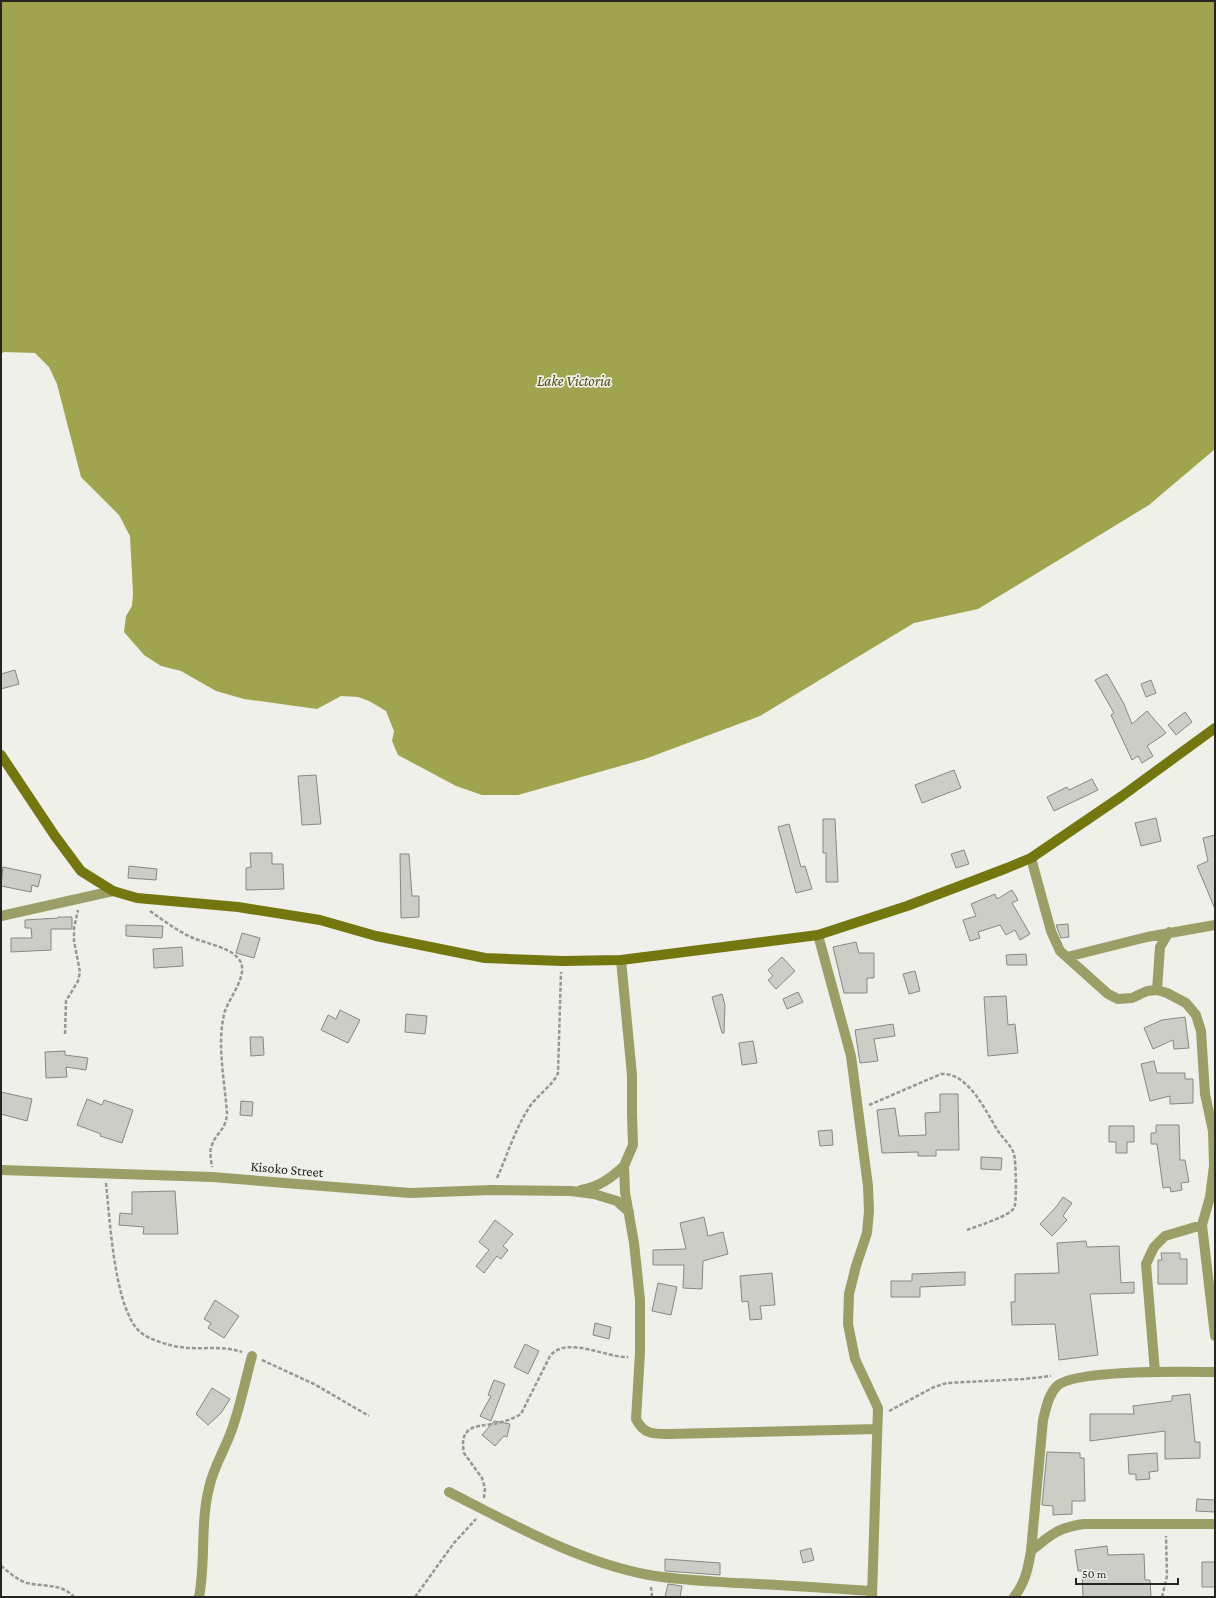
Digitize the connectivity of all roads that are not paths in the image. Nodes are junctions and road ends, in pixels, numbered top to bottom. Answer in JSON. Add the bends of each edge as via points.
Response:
{"nodes":[{"id":1,"x":1215,"y":728,"type":"edge"},
{"id":2,"x":1,"y":755,"type":"edge"},
{"id":3,"x":1031,"y":858,"type":"junction"},
{"id":4,"x":113,"y":891,"type":"junction"},
{"id":5,"x":1,"y":916,"type":"edge"},
{"id":6,"x":1215,"y":925,"type":"edge"},
{"id":7,"x":1169,"y":932,"type":"junction"},
{"id":8,"x":818,"y":935,"type":"junction"},
{"id":9,"x":1067,"y":957,"type":"junction"},
{"id":10,"x":621,"y":960,"type":"junction"},
{"id":11,"x":1156,"y":990,"type":"junction"},
{"id":12,"x":624,"y":1166,"type":"junction"},
{"id":13,"x":1,"y":1170,"type":"edge"},
{"id":14,"x":571,"y":1192,"type":"junction"},
{"id":15,"x":629,"y":1212,"type":"junction"},
{"id":16,"x":1202,"y":1226,"type":"junction"},
{"id":17,"x":1215,"y":1336,"type":"edge"},
{"id":18,"x":252,"y":1356,"type":"road end"},
{"id":19,"x":1155,"y":1372,"type":"junction"},
{"id":20,"x":1215,"y":1372,"type":"edge"},
{"id":21,"x":878,"y":1425,"type":"junction"},
{"id":22,"x":449,"y":1492,"type":"dead end"},
{"id":23,"x":1215,"y":1524,"type":"edge"},
{"id":24,"x":1031,"y":1551,"type":"junction"},
{"id":25,"x":872,"y":1594,"type":"edge"},
{"id":26,"x":199,"y":1597,"type":"edge"},
{"id":27,"x":1014,"y":1597,"type":"edge"}],
"edges":[{"from":1,"to":3,"type":"street"},
{"from":2,"to":4,"type":"street","via":[[55,836],[82,871]]},
{"from":3,"to":8,"type":"street","via":[[907,906]]},
{"from":3,"to":9,"type":"street","via":[[1054,942]]},
{"from":4,"to":5,"type":"street"},
{"from":4,"to":10,"type":"street","via":[[137,898],[238,907],[320,920],[376,936],[485,958]]},
{"from":6,"to":7,"type":"street"},
{"from":7,"to":9,"type":"street"},
{"from":7,"to":11,"type":"street","via":[[1160,947]]},
{"from":8,"to":10,"type":"street"},
{"from":8,"to":21,"type":"street","via":[[851,1056],[868,1186],[867,1233],[849,1294],[848,1324],[855,1359],[878,1408]]},
{"from":9,"to":11,"type":"street","via":[[1108,994],[1118,999],[1132,998]]},
{"from":10,"to":12,"type":"street","via":[[632,1076],[633,1122],[633,1145]]},
{"from":11,"to":16,"type":"street","via":[[1168,993],[1186,1003],[1196,1014],[1200,1031],[1205,1094],[1213,1131],[1214,1166],[1210,1197]]},
{"from":12,"to":14,"type":"street","name":"Kisoko Street","via":[[612,1177],[593,1188]]},
{"from":12,"to":15,"type":"street"},
{"from":13,"to":14,"type":"street","name":"Kisoko Street","via":[[212,1176],[410,1193],[492,1190]]},
{"from":14,"to":15,"type":"street","name":"Kisoko Street","via":[[594,1194],[617,1201]]},
{"from":15,"to":21,"type":"street","via":[[640,1300],[636,1419],[641,1428],[652,1434]]},
{"from":16,"to":17,"type":"street"},
{"from":16,"to":19,"type":"street","via":[[1165,1236],[1154,1247],[1146,1264]]},
{"from":18,"to":26,"type":"street","via":[[231,1431],[209,1488]]},
{"from":19,"to":20,"type":"street"},
{"from":19,"to":24,"type":"street","via":[[1070,1379],[1057,1386],[1049,1399],[1043,1420]]},
{"from":21,"to":25,"type":"street"},
{"from":22,"to":25,"type":"street","via":[[566,1549],[649,1575]]},
{"from":23,"to":24,"type":"street","via":[[1070,1526],[1048,1537]]},
{"from":24,"to":27,"type":"street","via":[[1022,1586]]}]}
